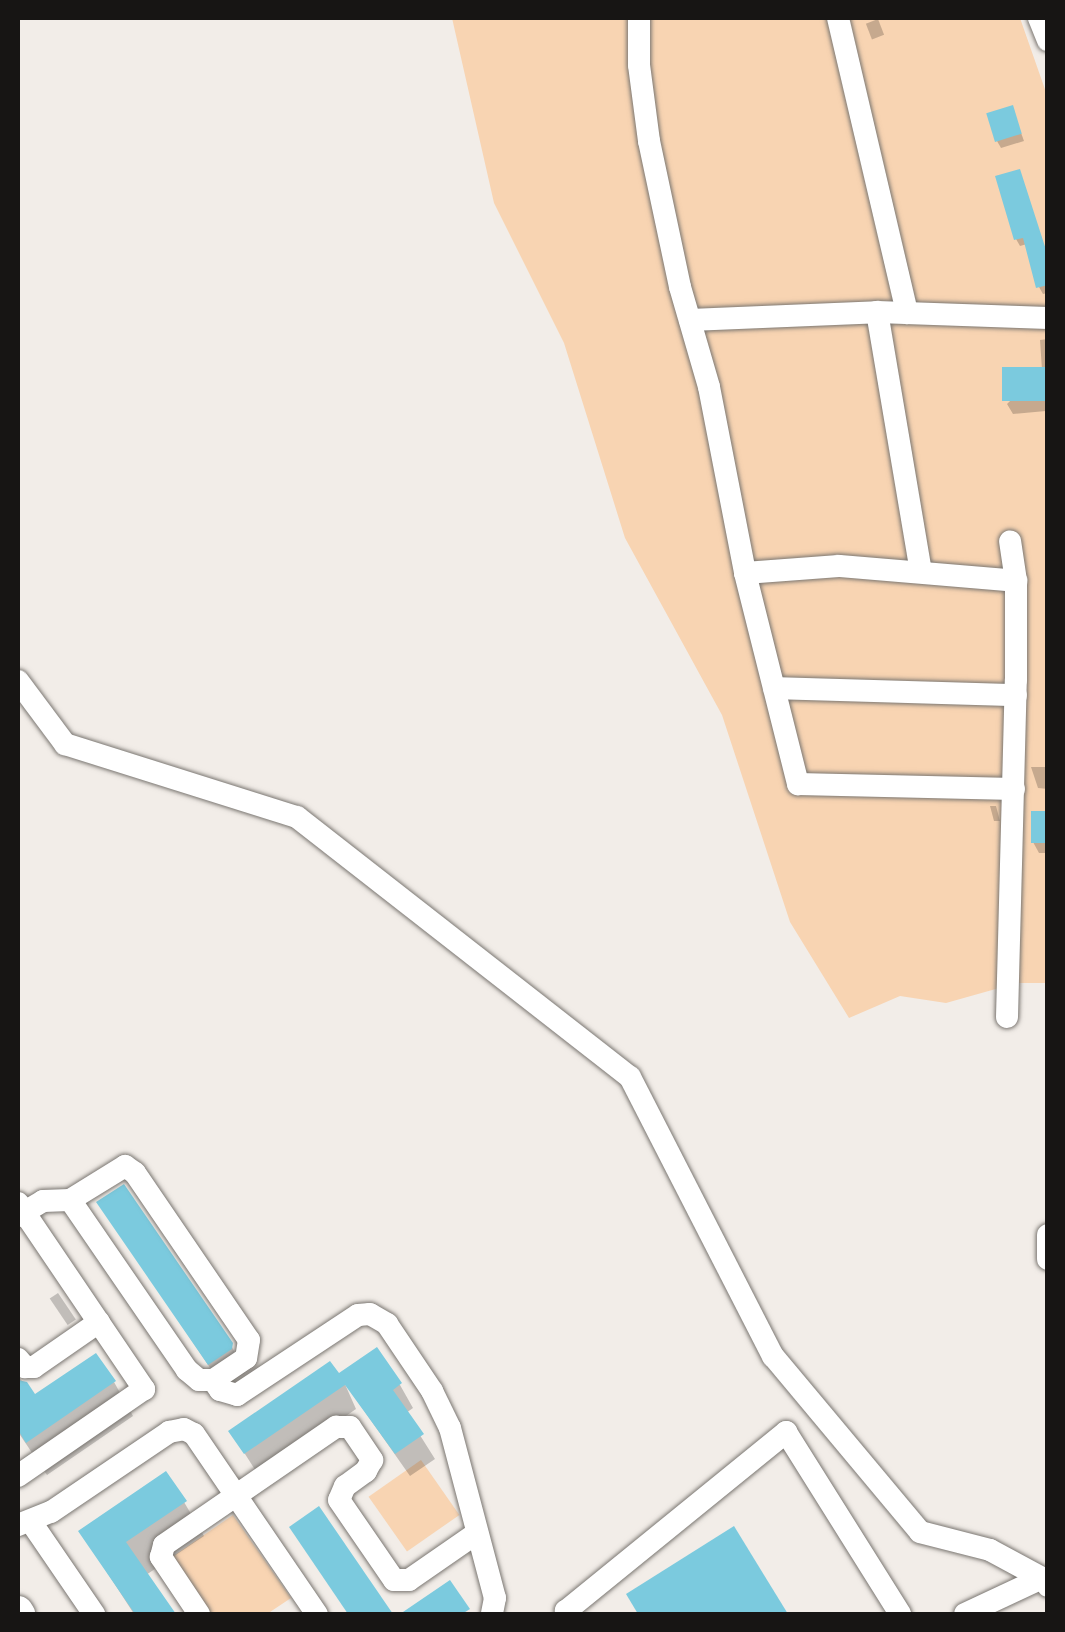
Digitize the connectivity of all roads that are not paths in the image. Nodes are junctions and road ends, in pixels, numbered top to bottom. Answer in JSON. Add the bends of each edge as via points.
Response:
{"nodes":[{"id":1,"x":638,"y":18,"type":"edge"},
{"id":2,"x":838,"y":18,"type":"edge"},
{"id":3,"x":1039,"y":18,"type":"edge"},
{"id":4,"x":1048,"y":40,"type":"edge"},
{"id":5,"x":877,"y":312,"type":"junction"},
{"id":6,"x":907,"y":313,"type":"junction"},
{"id":7,"x":1048,"y":318,"type":"edge"},
{"id":8,"x":690,"y":320,"type":"junction"},
{"id":9,"x":1010,"y":541,"type":"dead end"},
{"id":10,"x":921,"y":571,"type":"junction"},
{"id":11,"x":744,"y":573,"type":"junction"},
{"id":12,"x":1016,"y":581,"type":"junction"},
{"id":13,"x":18,"y":681,"type":"edge"},
{"id":14,"x":774,"y":688,"type":"junction"},
{"id":15,"x":1016,"y":695,"type":"junction"},
{"id":16,"x":1014,"y":788,"type":"junction"},
{"id":17,"x":1007,"y":1018,"type":"dead end"},
{"id":18,"x":70,"y":1200,"type":"junction"},
{"id":19,"x":19,"y":1210,"type":"edge"},
{"id":20,"x":1048,"y":1235,"type":"edge"},
{"id":21,"x":1048,"y":1260,"type":"edge"},
{"id":22,"x":99,"y":1322,"type":"junction"},
{"id":23,"x":18,"y":1359,"type":"edge"},
{"id":24,"x":182,"y":1364,"type":"junction"},
{"id":25,"x":213,"y":1380,"type":"junction"},
{"id":26,"x":144,"y":1389,"type":"junction"},
{"id":27,"x":18,"y":1476,"type":"edge"},
{"id":28,"x":236,"y":1496,"type":"junction"},
{"id":29,"x":24,"y":1524,"type":"edge"},
{"id":30,"x":477,"y":1533,"type":"junction"},
{"id":31,"x":1045,"y":1582,"type":"edge"},
{"id":32,"x":306,"y":1610,"type":"edge"},
{"id":33,"x":94,"y":1614,"type":"edge"},
{"id":34,"x":199,"y":1614,"type":"edge"},
{"id":35,"x":492,"y":1614,"type":"edge"},
{"id":36,"x":568,"y":1614,"type":"edge"},
{"id":37,"x":900,"y":1614,"type":"edge"},
{"id":38,"x":965,"y":1614,"type":"edge"}],
"edges":[{"from":1,"to":8,"type":"street","via":[[649,141]]},
{"from":2,"to":6,"type":"street"},
{"from":3,"to":4,"type":"street"},
{"from":5,"to":6,"type":"street"},
{"from":5,"to":8,"type":"street"},
{"from":5,"to":10,"type":"street"},
{"from":6,"to":7,"type":"street"},
{"from":8,"to":11,"type":"street"},
{"from":9,"to":12,"type":"street"},
{"from":10,"to":11,"type":"street","via":[[840,566]]},
{"from":10,"to":12,"type":"street"},
{"from":11,"to":14,"type":"street"},
{"from":12,"to":15,"type":"street"},
{"from":13,"to":31,"type":"street","via":[[64,744],[297,817],[630,1078],[773,1356],[920,1532],[990,1550]]},
{"from":14,"to":15,"type":"street"},
{"from":14,"to":16,"type":"street","via":[[798,784]]},
{"from":15,"to":16,"type":"street"},
{"from":16,"to":17,"type":"street"},
{"from":18,"to":19,"type":"street"},
{"from":18,"to":24,"type":"street"},
{"from":18,"to":25,"type":"street","via":[[116,1168],[136,1173],[250,1340],[246,1358]]},
{"from":19,"to":22,"type":"street"},
{"from":20,"to":21,"type":"street"},
{"from":22,"to":23,"type":"street","via":[[34,1367]]},
{"from":22,"to":26,"type":"street"},
{"from":24,"to":25,"type":"street","via":[[193,1377]]},
{"from":24,"to":26,"type":"street"},
{"from":25,"to":30,"type":"street","via":[[237,1395],[358,1315],[379,1318],[445,1415]]},
{"from":26,"to":27,"type":"street"},
{"from":28,"to":29,"type":"street","via":[[194,1434],[177,1429]]},
{"from":28,"to":30,"type":"street","via":[[344,1425],[372,1460],[339,1500],[394,1580],[409,1580]]},
{"from":28,"to":32,"type":"street"},
{"from":28,"to":34,"type":"street","via":[[160,1550]]},
{"from":29,"to":33,"type":"street"},
{"from":30,"to":35,"type":"street"},
{"from":31,"to":38,"type":"street"},
{"from":36,"to":37,"type":"street","via":[[786,1432]]}]}
